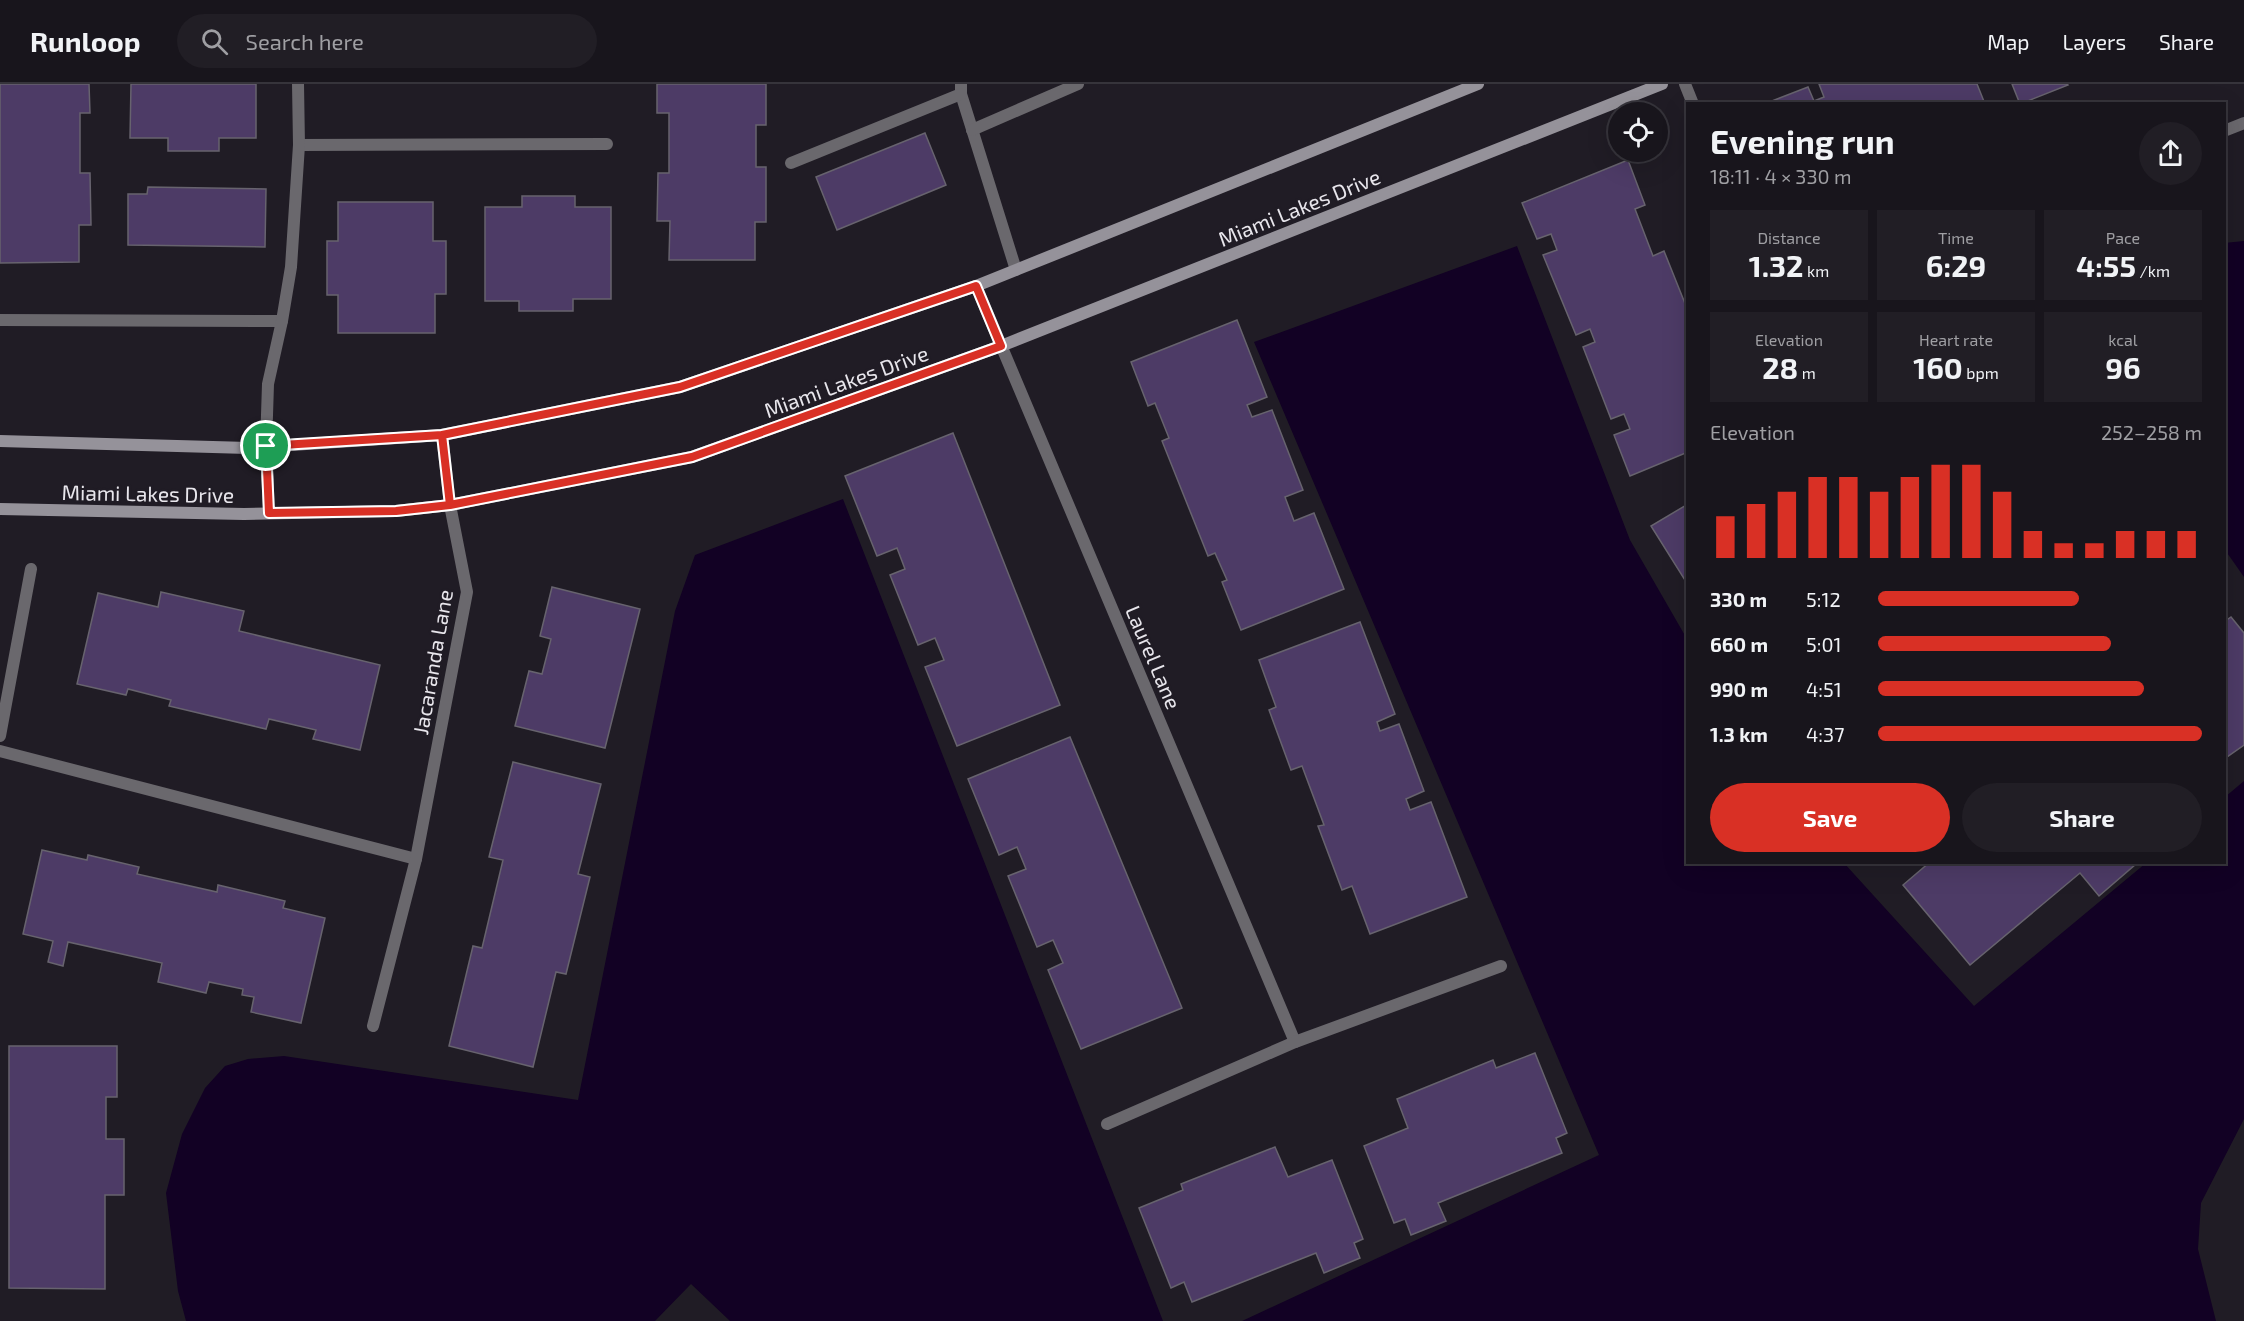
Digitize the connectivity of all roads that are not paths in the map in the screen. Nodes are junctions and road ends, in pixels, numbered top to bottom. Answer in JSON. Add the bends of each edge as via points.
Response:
{"nodes":[{"id":1,"x":298,"y":84,"type":"edge"},
{"id":2,"x":1078,"y":84,"type":"edge"},
{"id":3,"x":1478,"y":84,"type":"edge"},
{"id":4,"x":1662,"y":84,"type":"edge"},
{"id":5,"x":1685,"y":84,"type":"edge"},
{"id":6,"x":961,"y":89,"type":"edge"},
{"id":7,"x":1692,"y":102,"type":"edge"},
{"id":8,"x":2244,"y":123,"type":"edge"},
{"id":9,"x":972,"y":130,"type":"junction"},
{"id":10,"x":2226,"y":130,"type":"edge"},
{"id":11,"x":607,"y":144,"type":"dead end"},
{"id":12,"x":299,"y":145,"type":"junction"},
{"id":13,"x":791,"y":162,"type":"dead end"},
{"id":14,"x":1016,"y":270,"type":"junction"},
{"id":15,"x":976,"y":286,"type":"junction"},
{"id":16,"x":0,"y":320,"type":"edge"},
{"id":17,"x":282,"y":321,"type":"junction"},
{"id":18,"x":1001,"y":346,"type":"junction"},
{"id":19,"x":442,"y":435,"type":"junction"},
{"id":20,"x":0,"y":441,"type":"edge"},
{"id":21,"x":266,"y":446,"type":"junction"},
{"id":22,"x":450,"y":505,"type":"junction"},
{"id":23,"x":0,"y":509,"type":"edge"},
{"id":24,"x":269,"y":513,"type":"junction"},
{"id":25,"x":31,"y":568,"type":"dead end"},
{"id":26,"x":0,"y":736,"type":"edge"},
{"id":27,"x":0,"y":751,"type":"edge"},
{"id":28,"x":416,"y":859,"type":"junction"},
{"id":29,"x":1501,"y":966,"type":"dead end"},
{"id":30,"x":373,"y":1026,"type":"dead end"},
{"id":31,"x":1295,"y":1042,"type":"junction"},
{"id":32,"x":1107,"y":1124,"type":"dead end"}],
"edges":[{"from":1,"to":12,"type":"street"},
{"from":2,"to":9,"type":"street"},
{"from":3,"to":14,"type":"main road"},
{"from":4,"to":18,"type":"main road","name":"Miami Lakes Drive"},
{"from":5,"to":7,"type":"street"},
{"from":6,"to":9,"type":"street"},
{"from":6,"to":13,"type":"street"},
{"from":8,"to":10,"type":"street"},
{"from":9,"to":14,"type":"street"},
{"from":11,"to":12,"type":"street"},
{"from":12,"to":17,"type":"street","via":[[291,267]]},
{"from":14,"to":15,"type":"main road"},
{"from":15,"to":18,"type":"street","name":"Laurel Lane"},
{"from":15,"to":19,"type":"main road","via":[[680,387]]},
{"from":16,"to":17,"type":"street"},
{"from":17,"to":21,"type":"street","via":[[268,384]]},
{"from":18,"to":22,"type":"main road","name":"Miami Lakes Drive","via":[[692,457]]},
{"from":18,"to":31,"type":"street","name":"Laurel Lane"},
{"from":19,"to":21,"type":"main road"},
{"from":19,"to":22,"type":"street","name":"Jacaranda Lane"},
{"from":20,"to":21,"type":"main road"},
{"from":21,"to":24,"type":"street"},
{"from":22,"to":24,"type":"main road","name":"Miami Lakes Drive","via":[[396,511]]},
{"from":22,"to":28,"type":"street","name":"Jacaranda Lane","via":[[468,592]]},
{"from":23,"to":24,"type":"main road","name":"Miami Lakes Drive"},
{"from":25,"to":26,"type":"street"},
{"from":27,"to":28,"type":"street"},
{"from":28,"to":30,"type":"street","name":"Jacaranda Lane"},
{"from":29,"to":31,"type":"street"},
{"from":31,"to":32,"type":"street"}]}
